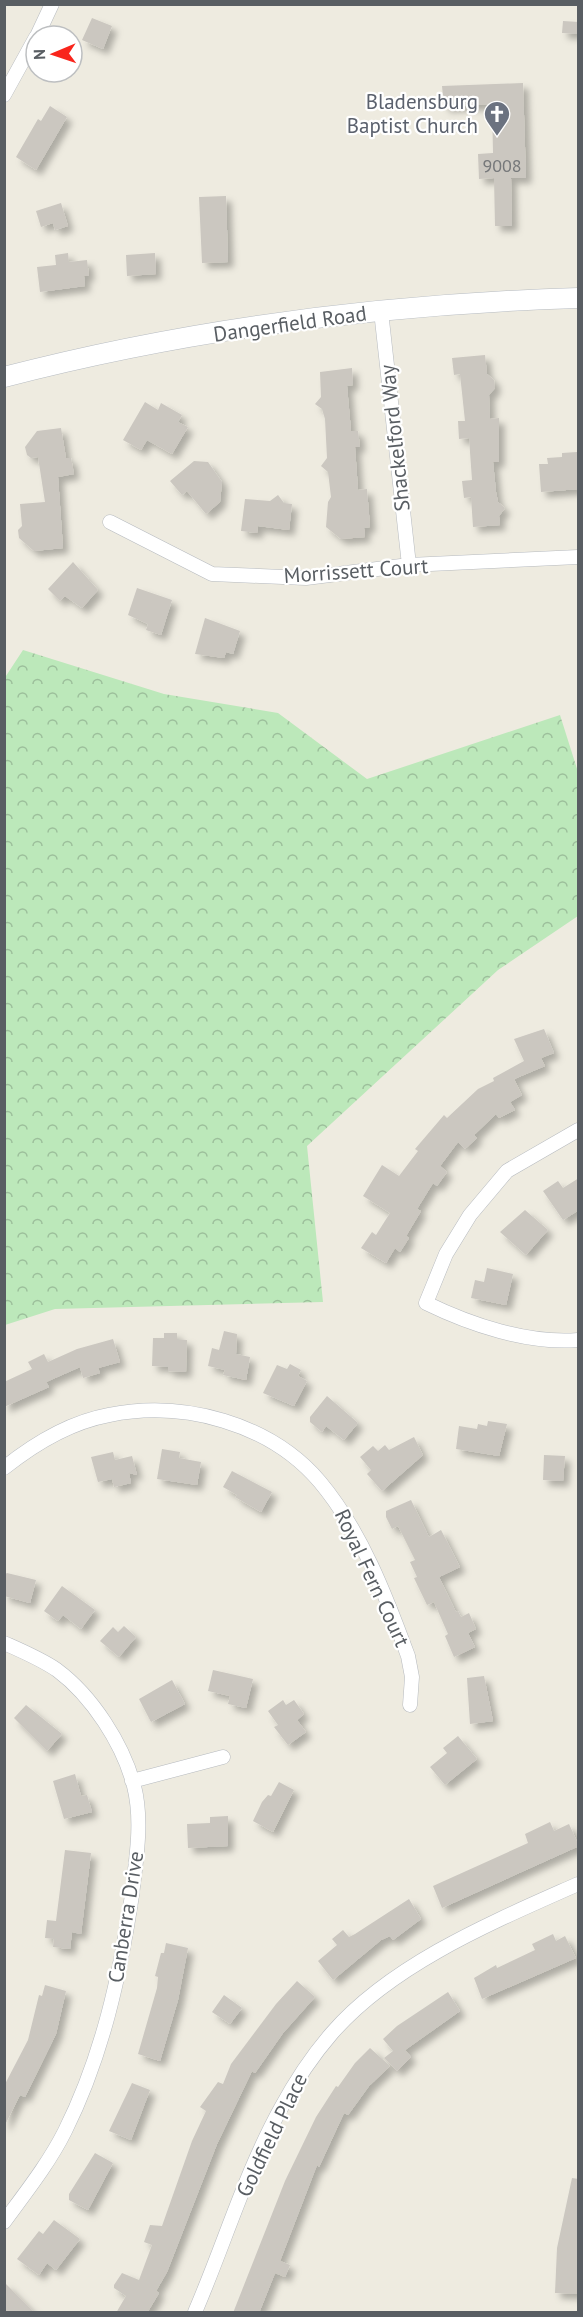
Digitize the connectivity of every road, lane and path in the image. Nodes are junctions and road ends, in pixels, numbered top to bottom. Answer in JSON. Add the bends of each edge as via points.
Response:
{"nodes":[{"id":1,"x":52,"y":4,"type":"edge"},
{"id":2,"x":42,"y":24,"type":"edge"},
{"id":3,"x":24,"y":59,"type":"edge"},
{"id":4,"x":4,"y":95,"type":"edge"},
{"id":5,"x":579,"y":298,"type":"edge"},
{"id":6,"x":381,"y":311,"type":"junction"},
{"id":7,"x":4,"y":377,"type":"edge"},
{"id":8,"x":110,"y":522,"type":"dead end"},
{"id":9,"x":579,"y":557,"type":"edge"},
{"id":10,"x":409,"y":566,"type":"junction"},
{"id":11,"x":579,"y":1130,"type":"edge"},
{"id":12,"x":579,"y":1340,"type":"edge"},
{"id":13,"x":4,"y":1468,"type":"edge"},
{"id":14,"x":4,"y":1642,"type":"edge"},
{"id":15,"x":410,"y":1705,"type":"dead end"},
{"id":16,"x":223,"y":1757,"type":"dead end"},
{"id":17,"x":132,"y":1781,"type":"junction"},
{"id":18,"x":579,"y":1884,"type":"edge"},
{"id":19,"x":4,"y":2222,"type":"edge"},
{"id":20,"x":195,"y":2313,"type":"edge"}],
"edges":[{"from":1,"to":2,"type":"street"},
{"from":3,"to":4,"type":"street"},
{"from":5,"to":6,"type":"street","name":"Dangerfield Road"},
{"from":6,"to":7,"type":"street","name":"Dangerfield Road","via":[[315,317],[131,346]]},
{"from":6,"to":10,"type":"street","name":"Shackelford Way"},
{"from":8,"to":10,"type":"street","name":"Morrissett Court","via":[[212,574],[306,578]]},
{"from":9,"to":10,"type":"street","name":"Morrissett Court"},
{"from":11,"to":12,"type":"street","via":[[507,1171],[470,1215],[446,1254],[426,1303],[488,1328]]},
{"from":13,"to":15,"type":"street","name":"Royal Fern Court","via":[[59,1433],[108,1415],[138,1411],[162,1410],[217,1419],[278,1445],[318,1480],[351,1527],[408,1656],[412,1677]]},
{"from":14,"to":17,"type":"street","name":"Canberra Drive","via":[[57,1670],[79,1690],[114,1740]]},
{"from":16,"to":17,"type":"street"},
{"from":17,"to":19,"type":"street","name":"Canberra Drive","via":[[138,1844],[111,2006],[65,2130]]},
{"from":18,"to":20,"type":"street","name":"Goldfield Place","via":[[435,1953],[374,1994],[332,2032],[304,2069],[252,2167]]}]}
